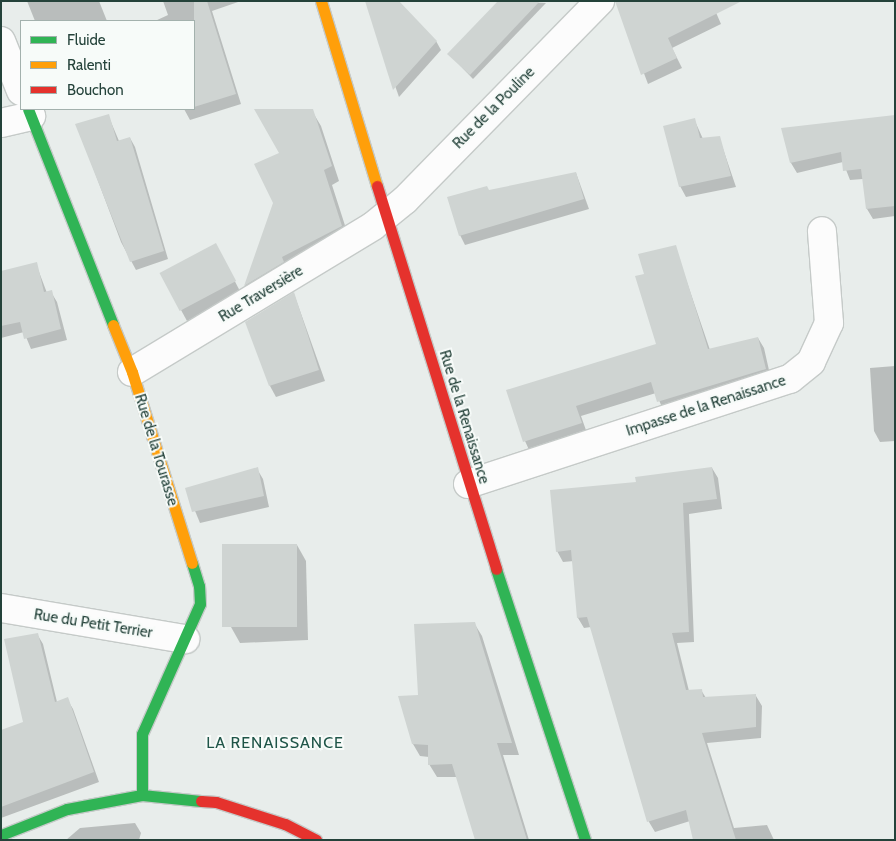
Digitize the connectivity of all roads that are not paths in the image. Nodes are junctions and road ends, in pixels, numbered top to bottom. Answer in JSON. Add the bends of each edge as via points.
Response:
{"nodes":[{"id":1,"x":321,"y":1,"type":"edge"},
{"id":2,"x":600,"y":1,"type":"edge"},
{"id":3,"x":1,"y":41,"type":"edge"},
{"id":4,"x":20,"y":88,"type":"edge"},
{"id":5,"x":20,"y":110,"type":"edge"},
{"id":6,"x":29,"y":110,"type":"edge"},
{"id":7,"x":1,"y":123,"type":"edge"},
{"id":8,"x":387,"y":214,"type":"junction"},
{"id":9,"x":822,"y":231,"type":"dead end"},
{"id":10,"x":132,"y":372,"type":"junction"},
{"id":11,"x":468,"y":484,"type":"junction"},
{"id":12,"x":1,"y":608,"type":"edge"},
{"id":13,"x":185,"y":639,"type":"junction"},
{"id":14,"x":142,"y":795,"type":"junction"},
{"id":15,"x":33,"y":831,"type":"edge"},
{"id":16,"x":1,"y":835,"type":"edge"},
{"id":17,"x":316,"y":840,"type":"edge"},
{"id":18,"x":585,"y":840,"type":"edge"}],
"edges":[{"from":1,"to":8,"type":"main road","name":"Rue de la Renaissance"},
{"from":2,"to":8,"type":"street","name":"Rue de la Pouline"},
{"from":3,"to":4,"type":"street","name":"Rue de la Tourasse"},
{"from":5,"to":7,"type":"street"},
{"from":6,"to":10,"type":"main road","name":"Rue de la Tourasse"},
{"from":8,"to":10,"type":"street","name":"Rue Traversière","via":[[373,226]]},
{"from":8,"to":11,"type":"main road","name":"Rue de la Renaissance"},
{"from":9,"to":11,"type":"street","name":"Impasse de la Renaissance","via":[[829,324],[811,362],[790,379]]},
{"from":10,"to":13,"type":"main road","name":"Rue de la Tourasse","via":[[198,586],[200,604]]},
{"from":11,"to":18,"type":"main road","name":"Rue de la Renaissance"},
{"from":12,"to":13,"type":"street","name":"Rue du Petit Terrier"},
{"from":13,"to":14,"type":"main road","name":"Rue de la Tourasse","via":[[142,734]]},
{"from":14,"to":15,"type":"main road","via":[[92,803]]},
{"from":14,"to":17,"type":"main road","via":[[224,804],[285,824]]},
{"from":15,"to":16,"type":"main road"}]}
